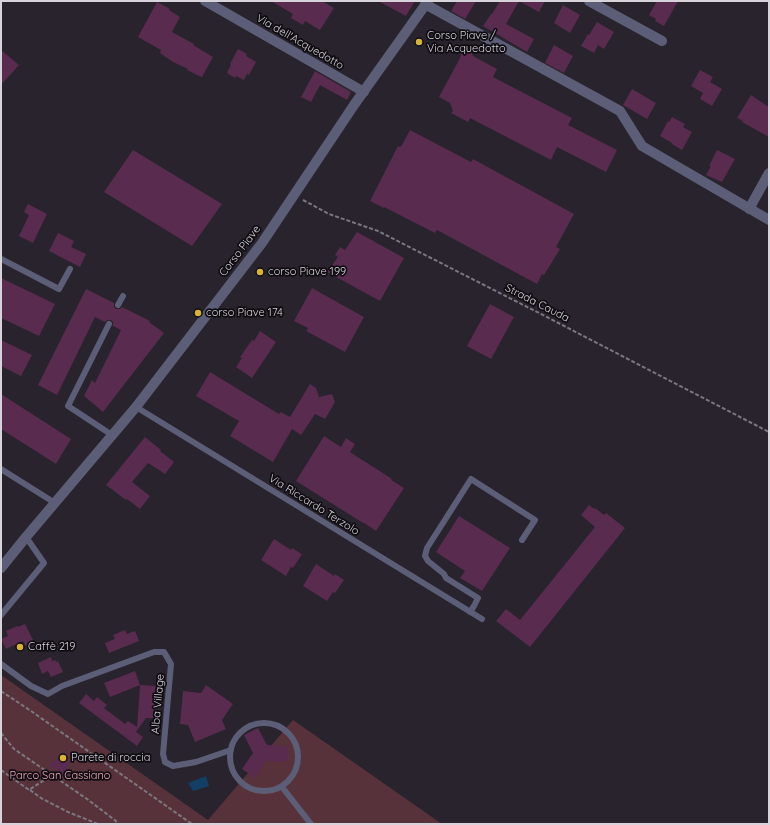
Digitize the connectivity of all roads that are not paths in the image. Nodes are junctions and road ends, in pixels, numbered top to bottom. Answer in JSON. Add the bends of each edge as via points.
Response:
{"nodes":[{"id":1,"x":205,"y":1,"type":"edge"},
{"id":2,"x":589,"y":1,"type":"edge"},
{"id":3,"x":426,"y":3,"type":"edge"},
{"id":4,"x":662,"y":41,"type":"dead end"},
{"id":5,"x":364,"y":92,"type":"junction"},
{"id":6,"x":769,"y":174,"type":"edge"},
{"id":7,"x":749,"y":209,"type":"junction"},
{"id":8,"x":769,"y":220,"type":"edge"},
{"id":9,"x":1,"y":259,"type":"edge"},
{"id":10,"x":70,"y":269,"type":"dead end"},
{"id":11,"x":123,"y":296,"type":"dead end"},
{"id":12,"x":118,"y":305,"type":"dead end"},
{"id":13,"x":109,"y":324,"type":"dead end"},
{"id":14,"x":136,"y":407,"type":"junction"},
{"id":15,"x":112,"y":435,"type":"junction"},
{"id":16,"x":1,"y":468,"type":"edge"},
{"id":17,"x":55,"y":503,"type":"junction"},
{"id":18,"x":26,"y":537,"type":"junction"},
{"id":19,"x":522,"y":540,"type":"dead end"},
{"id":20,"x":1,"y":568,"type":"edge"},
{"id":21,"x":470,"y":612,"type":"junction"},
{"id":22,"x":1,"y":615,"type":"edge"},
{"id":23,"x":482,"y":619,"type":"dead end"},
{"id":24,"x":1,"y":664,"type":"edge"},
{"id":25,"x":230,"y":750,"type":"junction"},
{"id":26,"x":282,"y":787,"type":"junction"},
{"id":27,"x":311,"y":824,"type":"edge"}],
"edges":[{"from":1,"to":5,"type":"street","name":"Via dell'Acquedotto"},
{"from":2,"to":4,"type":"street"},
{"from":3,"to":5,"type":"street","name":"Corso Piave"},
{"from":3,"to":7,"type":"street","via":[[620,111],[642,146]]},
{"from":5,"to":14,"type":"street","name":"Corso Piave","via":[[262,243]]},
{"from":6,"to":7,"type":"street"},
{"from":7,"to":8,"type":"street"},
{"from":9,"to":10,"type":"lane","via":[[59,289]]},
{"from":11,"to":12,"type":"lane"},
{"from":13,"to":15,"type":"lane","via":[[68,406]]},
{"from":14,"to":15,"type":"street","name":"Corso Piave"},
{"from":14,"to":21,"type":"lane","name":"Via Riccardo Terzolo"},
{"from":15,"to":17,"type":"street","name":"Corso Piave"},
{"from":16,"to":17,"type":"lane"},
{"from":17,"to":18,"type":"street","name":"Corso Piave"},
{"from":18,"to":20,"type":"street","name":"Corso Piave"},
{"from":18,"to":22,"type":"lane","via":[[44,563]]},
{"from":19,"to":21,"type":"lane","via":[[535,520],[471,479],[426,548],[425,556],[446,578],[478,598]]},
{"from":21,"to":23,"type":"lane","name":"Via Riccardo Terzolo"},
{"from":24,"to":25,"type":"lane","name":"Alba Village","via":[[31,686],[48,694],[62,686],[154,652],[164,652],[171,664],[163,754],[165,762],[173,766],[181,765]]},
{"from":25,"to":26,"type":"lane","via":[[233,772],[249,788],[271,791]]},
{"from":25,"to":26,"type":"lane","via":[[238,735],[252,725],[274,724],[284,729],[297,747],[299,759],[296,770]]},
{"from":26,"to":27,"type":"lane"}]}
